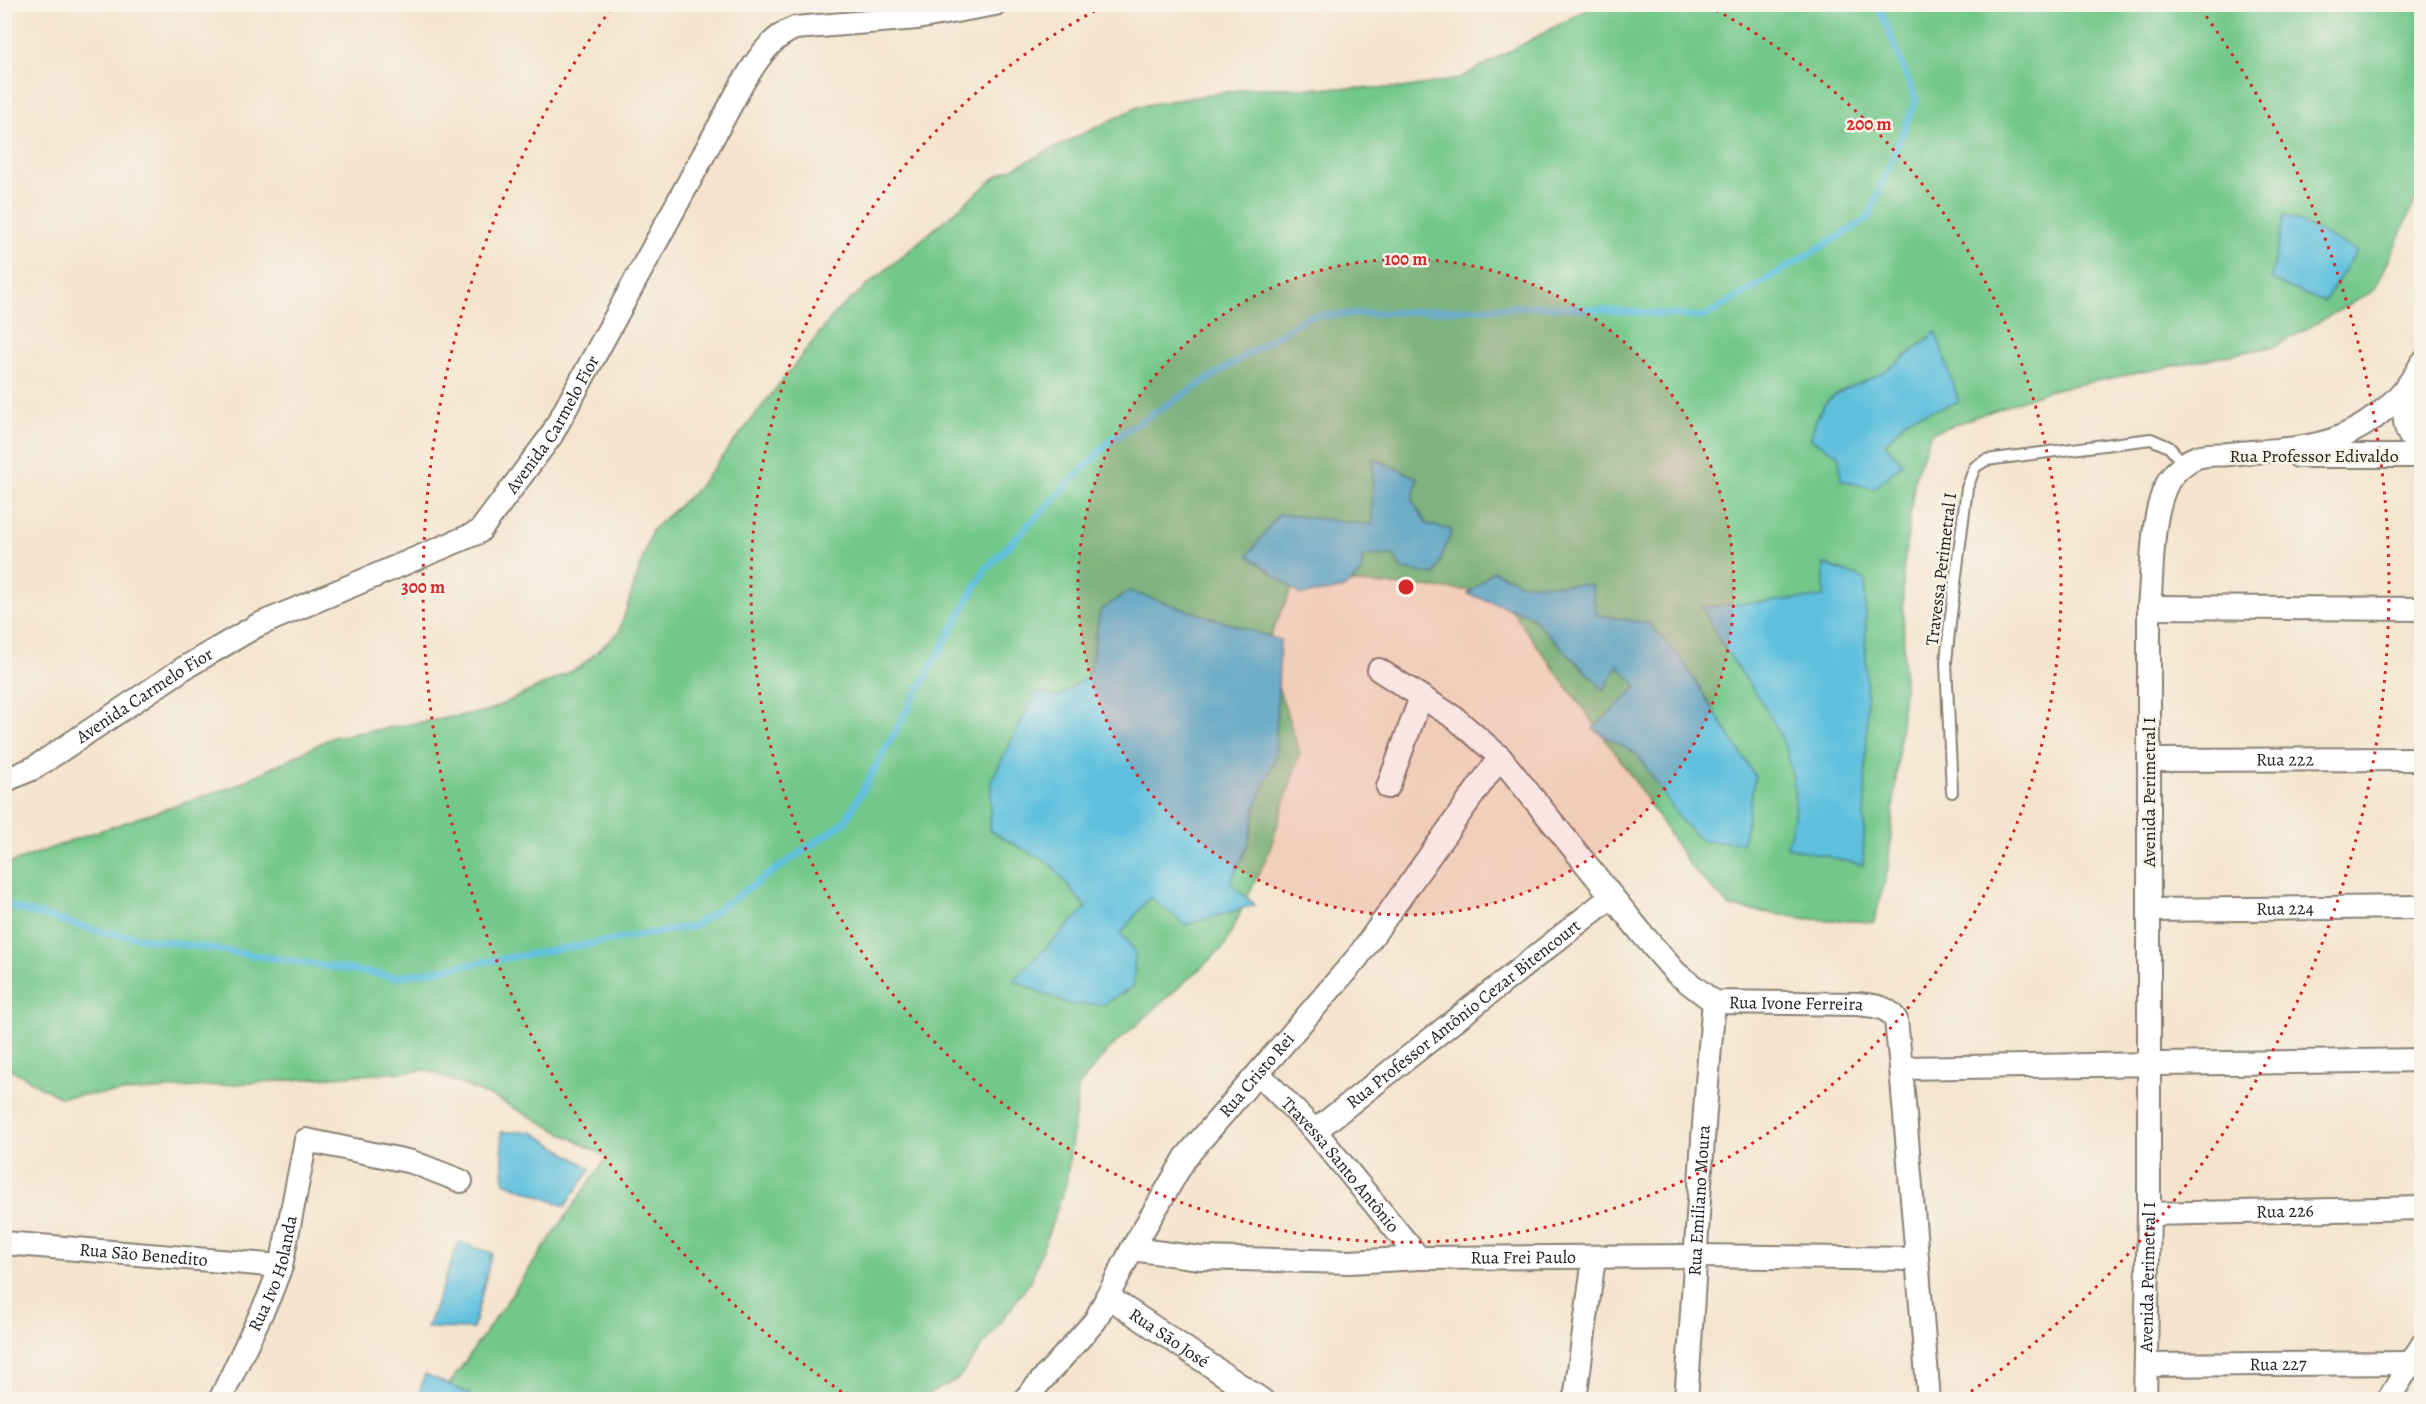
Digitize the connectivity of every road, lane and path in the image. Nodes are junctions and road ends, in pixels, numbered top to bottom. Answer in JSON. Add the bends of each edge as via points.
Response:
{"nodes":[{"id":1,"x":995,"y":4,"type":"edge"},
{"id":2,"x":2416,"y":372,"type":"edge"},
{"id":3,"x":2421,"y":449,"type":"edge"},
{"id":4,"x":2207,"y":456,"type":"junction"},
{"id":5,"x":2421,"y":456,"type":"edge"},
{"id":6,"x":2184,"y":464,"type":"junction"},
{"id":7,"x":2149,"y":607,"type":"junction"},
{"id":8,"x":2421,"y":609,"type":"edge"},
{"id":9,"x":1379,"y":670,"type":"dead end"},
{"id":10,"x":1421,"y":697,"type":"junction"},
{"id":11,"x":1500,"y":757,"type":"junction"},
{"id":12,"x":2421,"y":759,"type":"edge"},
{"id":13,"x":2149,"y":760,"type":"junction"},
{"id":14,"x":4,"y":781,"type":"edge"},
{"id":15,"x":1388,"y":787,"type":"dead end"},
{"id":16,"x":1952,"y":792,"type":"dead end"},
{"id":17,"x":1611,"y":897,"type":"junction"},
{"id":18,"x":2421,"y":907,"type":"edge"},
{"id":19,"x":2149,"y":910,"type":"junction"},
{"id":20,"x":1714,"y":1002,"type":"junction"},
{"id":21,"x":2421,"y":1060,"type":"edge"},
{"id":22,"x":2149,"y":1065,"type":"junction"},
{"id":23,"x":1901,"y":1068,"type":"junction"},
{"id":24,"x":1259,"y":1074,"type":"junction"},
{"id":25,"x":1316,"y":1131,"type":"junction"},
{"id":26,"x":461,"y":1181,"type":"dead end"},
{"id":27,"x":2421,"y":1208,"type":"edge"},
{"id":28,"x":2149,"y":1214,"type":"junction"},
{"id":29,"x":4,"y":1243,"type":"edge"},
{"id":30,"x":1132,"y":1249,"type":"junction"},
{"id":31,"x":1696,"y":1256,"type":"junction"},
{"id":32,"x":1419,"y":1258,"type":"junction"},
{"id":33,"x":1594,"y":1258,"type":"junction"},
{"id":34,"x":1916,"y":1258,"type":"junction"},
{"id":35,"x":280,"y":1266,"type":"junction"},
{"id":36,"x":1107,"y":1296,"type":"junction"},
{"id":37,"x":2416,"y":1354,"type":"edge"},
{"id":38,"x":2146,"y":1365,"type":"junction"},
{"id":39,"x":220,"y":1400,"type":"edge"},
{"id":40,"x":1024,"y":1400,"type":"edge"},
{"id":41,"x":1262,"y":1400,"type":"edge"},
{"id":42,"x":1575,"y":1400,"type":"edge"},
{"id":43,"x":1686,"y":1400,"type":"edge"},
{"id":44,"x":1929,"y":1400,"type":"edge"},
{"id":45,"x":2145,"y":1400,"type":"edge"},
{"id":46,"x":2388,"y":1400,"type":"edge"}],
"edges":[{"from":1,"to":14,"type":"street","name":"Avenida Carmelo Fior","via":[[917,18],[795,28],[778,36],[742,84],[552,436],[479,532],[258,625],[184,668],[34,768]]},
{"from":2,"to":3,"type":"street","name":"Rua Professor Edivaldo","via":[[2404,414],[2408,435]]},
{"from":2,"to":4,"type":"street","via":[[2384,410],[2337,438],[2287,448]]},
{"from":4,"to":5,"type":"street","name":"Rua Professor Edivaldo"},
{"from":4,"to":6,"type":"street"},
{"from":6,"to":7,"type":"street","name":"Avenida Perimetral I","via":[[2164,490]]},
{"from":6,"to":16,"type":"lane","name":"Travessa Perimetral I","via":[[2169,447],[2151,438],[1986,460],[1975,467],[1967,488],[1959,537],[1946,662]]},
{"from":7,"to":8,"type":"street"},
{"from":7,"to":13,"type":"street","name":"Avenida Perimetral I"},
{"from":9,"to":10,"type":"street","name":"Rua Ivone Ferreira"},
{"from":10,"to":11,"type":"street","name":"Rua Ivone Ferreira","via":[[1455,718]]},
{"from":10,"to":15,"type":"street"},
{"from":11,"to":17,"type":"street","name":"Rua Ivone Ferreira"},
{"from":11,"to":24,"type":"street","name":"Rua Cristo Rei","via":[[1357,958]]},
{"from":12,"to":13,"type":"street","name":"Rua 222"},
{"from":13,"to":19,"type":"street","name":"Avenida Perimetral I"},
{"from":17,"to":20,"type":"street","name":"Rua Ivone Ferreira","via":[[1676,973]]},
{"from":17,"to":25,"type":"street","name":"Rua Professor Antônio Cezar Bitencourt"},
{"from":18,"to":19,"type":"street","name":"Rua 224"},
{"from":19,"to":22,"type":"street","name":"Avenida Perimetral I"},
{"from":20,"to":23,"type":"street","name":"Rua Ivone Ferreira","via":[[1886,1008],[1896,1020]]},
{"from":20,"to":31,"type":"street","name":"Rua Emiliano Moura","via":[[1702,1126]]},
{"from":21,"to":22,"type":"street"},
{"from":22,"to":23,"type":"street"},
{"from":22,"to":28,"type":"street","name":"Avenida Perimetral I"},
{"from":23,"to":34,"type":"street","name":"Rua Ivone Ferreira"},
{"from":24,"to":25,"type":"street","name":"Travessa Santo Antônio"},
{"from":24,"to":30,"type":"street","name":"Rua Cristo Rei","via":[[1186,1157]]},
{"from":25,"to":32,"type":"street","name":"Travessa Santo Antônio"},
{"from":26,"to":35,"type":"street","name":"Rua Ivo Holanda","via":[[412,1162],[306,1140]]},
{"from":27,"to":28,"type":"street","name":"Rua 226"},
{"from":28,"to":38,"type":"street","name":"Avenida Perimetral I"},
{"from":29,"to":35,"type":"street","name":"Rua São Benedito"},
{"from":30,"to":32,"type":"street","name":"Rua Frei Paulo","via":[[1200,1258],[1350,1262]]},
{"from":30,"to":36,"type":"street","name":"Rua Cristo Rei"},
{"from":31,"to":33,"type":"street","name":"Rua Frei Paulo"},
{"from":31,"to":34,"type":"street","name":"Rua Frei Paulo"},
{"from":31,"to":43,"type":"street","name":"Rua Emiliano Moura"},
{"from":32,"to":33,"type":"street","name":"Rua Frei Paulo"},
{"from":33,"to":42,"type":"street"},
{"from":34,"to":44,"type":"street","name":"Rua Ivone Ferreira"},
{"from":35,"to":39,"type":"street","name":"Rua Ivo Holanda"},
{"from":36,"to":40,"type":"street","name":"Rua Cristo Rei","via":[[1095,1321]]},
{"from":36,"to":41,"type":"street","name":"Rua São José"},
{"from":37,"to":38,"type":"street","name":"Rua 227"},
{"from":37,"to":46,"type":"street"},
{"from":38,"to":45,"type":"street","name":"Avenida Perimetral I"}]}
